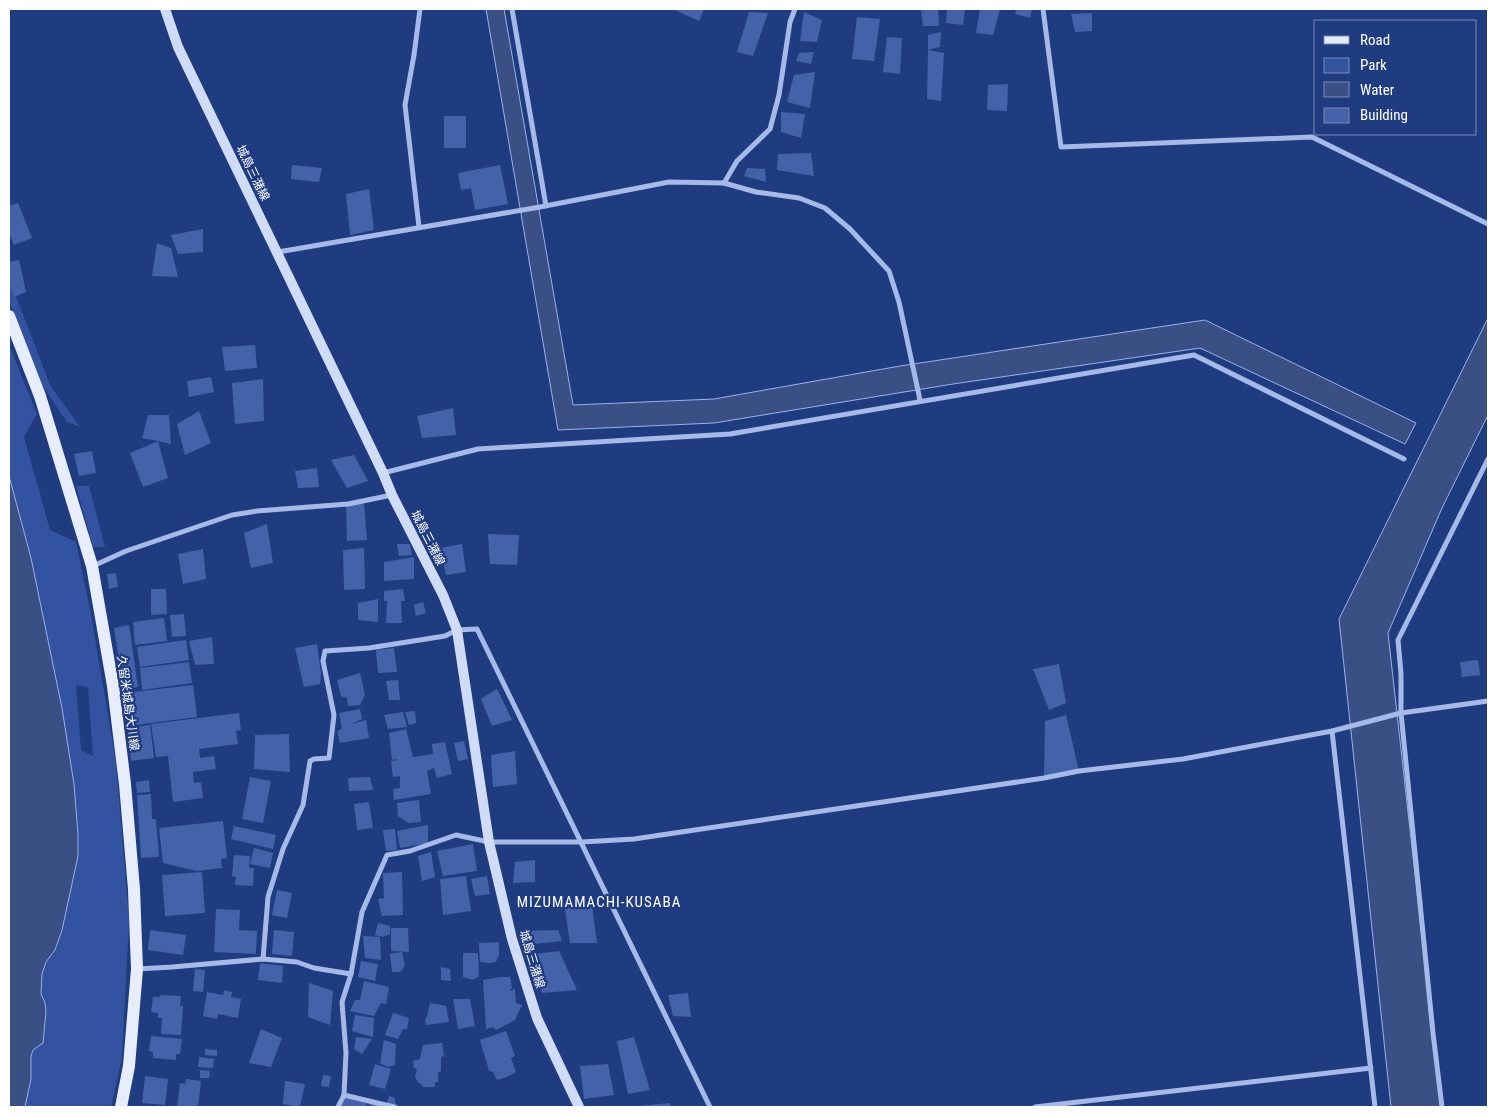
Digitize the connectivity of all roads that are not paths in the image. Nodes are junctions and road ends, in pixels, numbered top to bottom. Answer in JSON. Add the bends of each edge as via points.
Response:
{"nodes":[{"id":1,"x":165,"y":9,"type":"edge"},
{"id":2,"x":420,"y":9,"type":"edge"},
{"id":3,"x":512,"y":9,"type":"edge"},
{"id":4,"x":795,"y":9,"type":"edge"},
{"id":5,"x":1043,"y":9,"type":"edge"},
{"id":6,"x":724,"y":183,"type":"junction"},
{"id":7,"x":543,"y":206,"type":"junction"},
{"id":8,"x":1488,"y":224,"type":"edge"},
{"id":9,"x":420,"y":227,"type":"junction"},
{"id":10,"x":278,"y":252,"type":"junction"},
{"id":11,"x":9,"y":316,"type":"edge"},
{"id":12,"x":920,"y":400,"type":"junction"},
{"id":13,"x":1488,"y":458,"type":"edge"},
{"id":14,"x":1404,"y":459,"type":"dead end"},
{"id":15,"x":383,"y":473,"type":"junction"},
{"id":16,"x":392,"y":495,"type":"junction"},
{"id":17,"x":92,"y":566,"type":"junction"},
{"id":18,"x":457,"y":630,"type":"junction"},
{"id":19,"x":1488,"y":701,"type":"edge"},
{"id":20,"x":1401,"y":713,"type":"junction"},
{"id":21,"x":1332,"y":731,"type":"junction"},
{"id":22,"x":489,"y":842,"type":"junction"},
{"id":23,"x":582,"y":842,"type":"junction"},
{"id":24,"x":263,"y":959,"type":"junction"},
{"id":25,"x":137,"y":969,"type":"junction"},
{"id":26,"x":351,"y":974,"type":"junction"},
{"id":27,"x":1371,"y":1068,"type":"junction"},
{"id":28,"x":344,"y":1095,"type":"junction"},
{"id":29,"x":121,"y":1107,"type":"edge"},
{"id":30,"x":338,"y":1107,"type":"edge"},
{"id":31,"x":394,"y":1107,"type":"edge"},
{"id":32,"x":578,"y":1107,"type":"edge"},
{"id":33,"x":710,"y":1107,"type":"edge"},
{"id":34,"x":1035,"y":1107,"type":"edge"},
{"id":35,"x":1375,"y":1107,"type":"edge"},
{"id":36,"x":1442,"y":1107,"type":"edge"}],
"edges":[{"from":1,"to":10,"type":"main road","name":"城島三潴線","via":[[178,47]]},
{"from":2,"to":9,"type":"street","via":[[405,105]]},
{"from":3,"to":7,"type":"street"},
{"from":4,"to":6,"type":"street","via":[[770,130],[737,161]]},
{"from":5,"to":8,"type":"street","via":[[1061,147],[1312,137]]},
{"from":6,"to":7,"type":"street","via":[[669,182]]},
{"from":6,"to":12,"type":"street","via":[[756,192],[799,198],[825,208],[875,254],[889,271],[900,302]]},
{"from":7,"to":9,"type":"street"},
{"from":9,"to":10,"type":"street"},
{"from":10,"to":15,"type":"main road","name":"城島三潴線"},
{"from":11,"to":17,"type":"main road","name":"久留米城島大川線","via":[[40,396]]},
{"from":12,"to":14,"type":"street","via":[[1194,354]]},
{"from":12,"to":15,"type":"street","via":[[730,434],[478,449]]},
{"from":13,"to":20,"type":"street","via":[[1398,640]]},
{"from":15,"to":16,"type":"main road","name":"城島三潴線"},
{"from":16,"to":17,"type":"street","via":[[348,504],[232,515]]},
{"from":16,"to":18,"type":"main road","name":"城島三潴線","via":[[443,595]]},
{"from":17,"to":25,"type":"main road","name":"久留米城島大川線","via":[[113,686],[125,784]]},
{"from":18,"to":22,"type":"main road","name":"城島三潴線"},
{"from":18,"to":23,"type":"street","via":[[477,628]]},
{"from":18,"to":24,"type":"street","via":[[445,636],[369,648],[324,651],[323,661],[334,715],[329,758],[310,761],[303,805],[282,849],[268,897]]},
{"from":19,"to":20,"type":"street"},
{"from":20,"to":21,"type":"street"},
{"from":20,"to":36,"type":"street"},
{"from":21,"to":23,"type":"street","via":[[1183,760],[1079,771],[634,839]]},
{"from":21,"to":27,"type":"street"},
{"from":22,"to":23,"type":"street"},
{"from":22,"to":26,"type":"street","via":[[456,835],[410,851],[387,855],[362,912]]},
{"from":22,"to":32,"type":"main road","name":"城島三潴線","via":[[512,939],[537,1018]]},
{"from":23,"to":33,"type":"street"},
{"from":24,"to":25,"type":"street"},
{"from":24,"to":26,"type":"street","via":[[296,962]]},
{"from":25,"to":29,"type":"main road","name":"久留米城島大川線","via":[[129,1066]]},
{"from":26,"to":28,"type":"street","via":[[342,1002],[346,1053]]},
{"from":27,"to":34,"type":"street"},
{"from":27,"to":35,"type":"street"},
{"from":28,"to":30,"type":"street"},
{"from":28,"to":31,"type":"street"}]}
